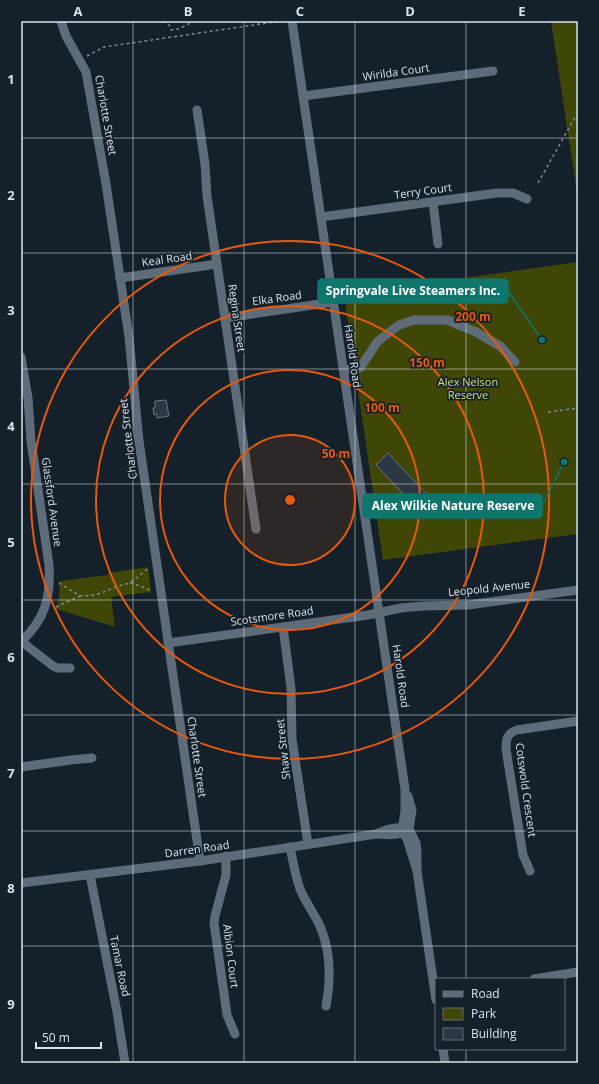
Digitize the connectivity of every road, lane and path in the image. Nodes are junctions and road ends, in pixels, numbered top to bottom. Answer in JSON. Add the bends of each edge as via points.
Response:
{"nodes":[{"id":1,"x":61,"y":21,"type":"edge"},
{"id":2,"x":163,"y":21,"type":"edge"},
{"id":3,"x":195,"y":21,"type":"edge"},
{"id":4,"x":281,"y":21,"type":"edge"},
{"id":5,"x":292,"y":21,"type":"edge"},
{"id":6,"x":79,"y":60,"type":"junction"},
{"id":7,"x":493,"y":71,"type":"dead end"},
{"id":8,"x":303,"y":96,"type":"junction"},
{"id":9,"x":197,"y":110,"type":"dead end"},
{"id":10,"x":578,"y":112,"type":"edge"},
{"id":11,"x":538,"y":183,"type":"dead end"},
{"id":12,"x":527,"y":199,"type":"dead end"},
{"id":13,"x":432,"y":202,"type":"junction"},
{"id":14,"x":321,"y":217,"type":"junction"},
{"id":15,"x":438,"y":244,"type":"dead end"},
{"id":16,"x":217,"y":264,"type":"junction"},
{"id":17,"x":120,"y":278,"type":"junction"},
{"id":18,"x":333,"y":302,"type":"junction"},
{"id":19,"x":225,"y":318,"type":"junction"},
{"id":20,"x":21,"y":357,"type":"edge"},
{"id":21,"x":515,"y":362,"type":"dead end"},
{"id":22,"x":344,"y":370,"type":"junction"},
{"id":23,"x":578,"y":408,"type":"edge"},
{"id":24,"x":548,"y":412,"type":"dead end"},
{"id":25,"x":31,"y":427,"type":"junction"},
{"id":26,"x":21,"y":428,"type":"edge"},
{"id":27,"x":256,"y":529,"type":"dead end"},
{"id":28,"x":149,"y":568,"type":"dead end"},
{"id":29,"x":60,"y":583,"type":"dead end"},
{"id":30,"x":130,"y":583,"type":"junction"},
{"id":31,"x":578,"y":590,"type":"edge"},
{"id":32,"x":152,"y":591,"type":"dead end"},
{"id":33,"x":80,"y":596,"type":"junction"},
{"id":34,"x":56,"y":607,"type":"dead end"},
{"id":35,"x":379,"y":612,"type":"junction"},
{"id":36,"x":283,"y":627,"type":"junction"},
{"id":37,"x":21,"y":642,"type":"edge"},
{"id":38,"x":168,"y":643,"type":"junction"},
{"id":39,"x":70,"y":668,"type":"dead end"},
{"id":40,"x":578,"y":721,"type":"edge"},
{"id":41,"x":92,"y":758,"type":"dead end"},
{"id":42,"x":21,"y":767,"type":"edge"},
{"id":43,"x":405,"y":830,"type":"junction"},
{"id":44,"x":308,"y":844,"type":"junction"},
{"id":45,"x":290,"y":847,"type":"junction"},
{"id":46,"x":226,"y":856,"type":"junction"},
{"id":47,"x":200,"y":861,"type":"junction"},
{"id":48,"x":530,"y":871,"type":"dead end"},
{"id":49,"x":90,"y":875,"type":"junction"},
{"id":50,"x":21,"y":883,"type":"edge"},
{"id":51,"x":578,"y":972,"type":"edge"},
{"id":52,"x":540,"y":978,"type":"edge"},
{"id":53,"x":435,"y":993,"type":"edge"},
{"id":54,"x":326,"y":1006,"type":"dead end"},
{"id":55,"x":235,"y":1034,"type":"dead end"},
{"id":56,"x":443,"y":1050,"type":"edge"},
{"id":57,"x":125,"y":1063,"type":"edge"},
{"id":58,"x":445,"y":1063,"type":"edge"}],
"edges":[{"from":1,"to":6,"type":"street","name":"Charlotte Street"},
{"from":2,"to":3,"type":"path","via":[[171,30]]},
{"from":4,"to":6,"type":"path","via":[[104,47]]},
{"from":5,"to":8,"type":"street","name":"Harold Road"},
{"from":6,"to":17,"type":"street","name":"Charlotte Street","via":[[87,77]]},
{"from":7,"to":8,"type":"street","name":"Wirilda Court"},
{"from":8,"to":14,"type":"street","name":"Harold Road"},
{"from":9,"to":16,"type":"street","name":"Regina Street"},
{"from":10,"to":11,"type":"path"},
{"from":12,"to":13,"type":"street","name":"Terry Court","via":[[505,193]]},
{"from":13,"to":14,"type":"street","name":"Terry Court"},
{"from":13,"to":15,"type":"street"},
{"from":14,"to":18,"type":"street","name":"Harold Road"},
{"from":16,"to":17,"type":"street","name":"Keal Road"},
{"from":16,"to":19,"type":"street","name":"Regina Street"},
{"from":17,"to":38,"type":"street","name":"Charlotte Street","via":[[129,337],[139,441]]},
{"from":18,"to":19,"type":"street","name":"Elka Road"},
{"from":18,"to":22,"type":"street","name":"Harold Road"},
{"from":19,"to":27,"type":"street","name":"Regina Street"},
{"from":20,"to":25,"type":"street","name":"Glassford Avenue"},
{"from":21,"to":22,"type":"street","via":[[500,346],[476,332],[447,320],[414,320],[398,325],[378,340],[360,368]]},
{"from":22,"to":35,"type":"street","name":"Harold Road"},
{"from":23,"to":24,"type":"path"},
{"from":25,"to":26,"type":"street"},
{"from":25,"to":37,"type":"street","name":"Glassford Avenue","via":[[50,584],[40,618]]},
{"from":28,"to":30,"type":"path"},
{"from":29,"to":33,"type":"path"},
{"from":30,"to":32,"type":"path"},
{"from":30,"to":33,"type":"path","via":[[96,595]]},
{"from":31,"to":35,"type":"street","name":"Leopold Avenue","via":[[468,605],[412,606]]},
{"from":33,"to":34,"type":"path"},
{"from":35,"to":36,"type":"street","name":"Scotsmore Road"},
{"from":35,"to":43,"type":"street","name":"Harold Road","via":[[405,789],[412,810]]},
{"from":36,"to":38,"type":"street","name":"Scotsmore Road"},
{"from":36,"to":44,"type":"street","name":"Shaw Street","via":[[291,688],[292,739]]},
{"from":37,"to":39,"type":"street","via":[[53,666]]},
{"from":38,"to":47,"type":"street","name":"Charlotte Street"},
{"from":40,"to":48,"type":"street","name":"Cotswold Crescent","via":[[517,730],[507,737],[506,749],[523,855]]},
{"from":41,"to":42,"type":"street"},
{"from":43,"to":44,"type":"street","name":"Darren Road","via":[[389,836],[376,834]]},
{"from":43,"to":53,"type":"street","via":[[416,844],[417,871]]},
{"from":44,"to":45,"type":"street","name":"Darren Road"},
{"from":45,"to":46,"type":"street","name":"Darren Road"},
{"from":45,"to":54,"type":"street","via":[[299,887],[320,926],[326,945],[330,974]]},
{"from":46,"to":47,"type":"street","name":"Darren Road"},
{"from":46,"to":55,"type":"street","name":"Albion Court","via":[[226,875],[214,923],[227,1015]]},
{"from":47,"to":49,"type":"street","name":"Darren Road"},
{"from":49,"to":50,"type":"street","name":"Darren Road"},
{"from":49,"to":57,"type":"street","name":"Tamar Road"},
{"from":51,"to":52,"type":"street"},
{"from":56,"to":58,"type":"street"}]}
